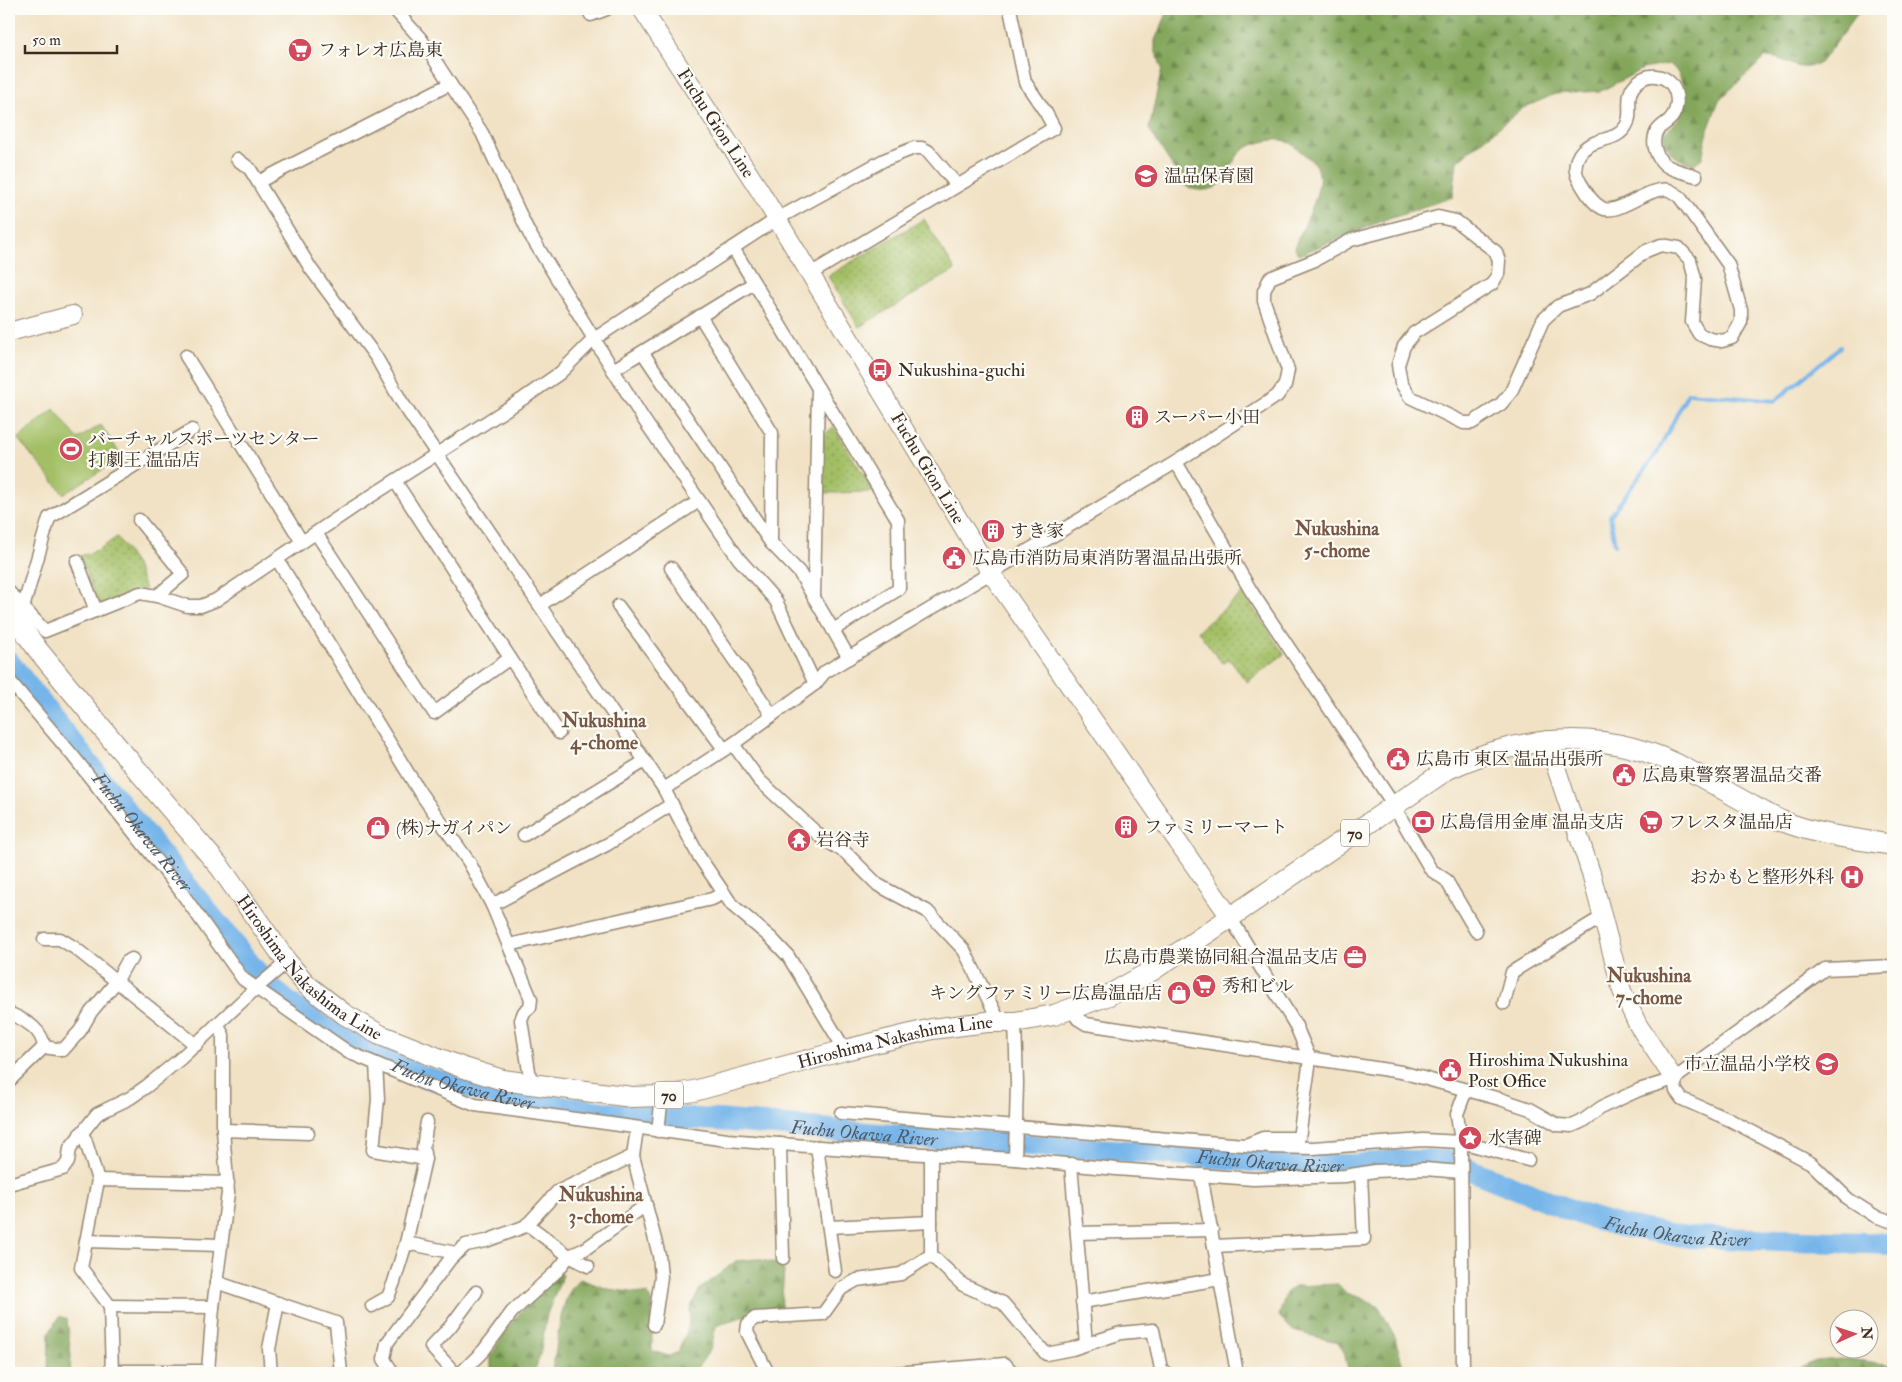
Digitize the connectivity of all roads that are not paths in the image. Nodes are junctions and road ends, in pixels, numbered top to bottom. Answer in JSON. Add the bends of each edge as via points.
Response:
{"nodes":[{"id":1,"x":394,"y":9,"type":"edge"},
{"id":2,"x":588,"y":9,"type":"edge"},
{"id":3,"x":607,"y":9,"type":"edge"},
{"id":4,"x":642,"y":9,"type":"edge"},
{"id":5,"x":1010,"y":9,"type":"edge"},
{"id":6,"x":450,"y":84,"type":"junction"},
{"id":7,"x":237,"y":159,"type":"dead end"},
{"id":8,"x":1696,"y":176,"type":"dead end"},
{"id":9,"x":258,"y":182,"type":"junction"},
{"id":10,"x":957,"y":185,"type":"junction"},
{"id":11,"x":777,"y":219,"type":"junction"},
{"id":12,"x":732,"y":248,"type":"junction"},
{"id":13,"x":810,"y":274,"type":"junction"},
{"id":14,"x":754,"y":283,"type":"junction"},
{"id":15,"x":72,"y":315,"type":"dead end"},
{"id":16,"x":700,"y":316,"type":"junction"},
{"id":17,"x":9,"y":332,"type":"edge"},
{"id":18,"x":594,"y":339,"type":"junction"},
{"id":19,"x":643,"y":353,"type":"junction"},
{"id":20,"x":186,"y":356,"type":"dead end"},
{"id":21,"x":613,"y":370,"type":"junction"},
{"id":22,"x":818,"y":388,"type":"junction"},
{"id":23,"x":192,"y":430,"type":"dead end"},
{"id":24,"x":437,"y":454,"type":"junction"},
{"id":25,"x":1176,"y":462,"type":"junction"},
{"id":26,"x":395,"y":481,"type":"junction"},
{"id":27,"x":700,"y":501,"type":"junction"},
{"id":28,"x":139,"y":520,"type":"dead end"},
{"id":29,"x":316,"y":533,"type":"junction"},
{"id":30,"x":302,"y":542,"type":"junction"},
{"id":31,"x":771,"y":543,"type":"junction"},
{"id":32,"x":277,"y":559,"type":"junction"},
{"id":33,"x":77,"y":561,"type":"dead end"},
{"id":34,"x":671,"y":568,"type":"dead end"},
{"id":35,"x":991,"y":573,"type":"junction"},
{"id":36,"x":9,"y":592,"type":"edge"},
{"id":37,"x":157,"y":596,"type":"junction"},
{"id":38,"x":814,"y":599,"type":"junction"},
{"id":39,"x":540,"y":605,"type":"junction"},
{"id":40,"x":618,"y":606,"type":"dead end"},
{"id":41,"x":16,"y":609,"type":"edge"},
{"id":42,"x":96,"y":611,"type":"junction"},
{"id":43,"x":833,"y":630,"type":"junction"},
{"id":44,"x":510,"y":658,"type":"junction"},
{"id":45,"x":849,"y":658,"type":"junction"},
{"id":46,"x":9,"y":680,"type":"edge"},
{"id":47,"x":815,"y":684,"type":"junction"},
{"id":48,"x":772,"y":715,"type":"junction"},
{"id":49,"x":559,"y":733,"type":"dead end"},
{"id":50,"x":1547,"y":740,"type":"junction"},
{"id":51,"x":728,"y":747,"type":"junction"},
{"id":52,"x":645,"y":761,"type":"junction"},
{"id":53,"x":664,"y":789,"type":"junction"},
{"id":54,"x":672,"y":804,"type":"junction"},
{"id":55,"x":1394,"y":806,"type":"junction"},
{"id":56,"x":524,"y":835,"type":"dead end"},
{"id":57,"x":1893,"y":845,"type":"edge"},
{"id":58,"x":724,"y":893,"type":"junction"},
{"id":59,"x":492,"y":905,"type":"junction"},
{"id":60,"x":1230,"y":917,"type":"junction"},
{"id":61,"x":1602,"y":917,"type":"junction"},
{"id":62,"x":1476,"y":931,"type":"dead end"},
{"id":63,"x":44,"y":939,"type":"dead end"},
{"id":64,"x":509,"y":945,"type":"junction"},
{"id":65,"x":132,"y":959,"type":"dead end"},
{"id":66,"x":287,"y":962,"type":"junction"},
{"id":67,"x":1893,"y":966,"type":"edge"},
{"id":68,"x":116,"y":982,"type":"junction"},
{"id":69,"x":255,"y":989,"type":"junction"},
{"id":70,"x":1504,"y":1003,"type":"dead end"},
{"id":71,"x":1072,"y":1010,"type":"junction"},
{"id":72,"x":13,"y":1015,"type":"dead end"},
{"id":73,"x":1005,"y":1022,"type":"junction"},
{"id":74,"x":217,"y":1024,"type":"junction"},
{"id":75,"x":196,"y":1045,"type":"junction"},
{"id":76,"x":44,"y":1047,"type":"junction"},
{"id":77,"x":845,"y":1050,"type":"junction"},
{"id":78,"x":1310,"y":1059,"type":"junction"},
{"id":79,"x":376,"y":1064,"type":"junction"},
{"id":80,"x":1674,"y":1079,"type":"junction"},
{"id":81,"x":9,"y":1081,"type":"edge"},
{"id":82,"x":531,"y":1084,"type":"junction"},
{"id":83,"x":1466,"y":1090,"type":"junction"},
{"id":84,"x":662,"y":1096,"type":"junction"},
{"id":85,"x":841,"y":1114,"type":"dead end"},
{"id":86,"x":427,"y":1122,"type":"dead end"},
{"id":87,"x":1015,"y":1126,"type":"junction"},
{"id":88,"x":637,"y":1129,"type":"junction"},
{"id":89,"x":223,"y":1130,"type":"junction"},
{"id":90,"x":658,"y":1131,"type":"junction"},
{"id":91,"x":308,"y":1133,"type":"dead end"},
{"id":92,"x":80,"y":1134,"type":"junction"},
{"id":93,"x":1461,"y":1142,"type":"junction"},
{"id":94,"x":780,"y":1144,"type":"junction"},
{"id":95,"x":1246,"y":1145,"type":"junction"},
{"id":96,"x":817,"y":1147,"type":"junction"},
{"id":97,"x":931,"y":1154,"type":"junction"},
{"id":98,"x":633,"y":1156,"type":"junction"},
{"id":99,"x":425,"y":1159,"type":"junction"},
{"id":100,"x":1014,"y":1159,"type":"junction"},
{"id":101,"x":1528,"y":1160,"type":"dead end"},
{"id":102,"x":1071,"y":1164,"type":"junction"},
{"id":103,"x":1461,"y":1172,"type":"junction"},
{"id":104,"x":1360,"y":1174,"type":"junction"},
{"id":105,"x":1201,"y":1175,"type":"junction"},
{"id":106,"x":98,"y":1180,"type":"junction"},
{"id":107,"x":228,"y":1183,"type":"junction"},
{"id":108,"x":9,"y":1184,"type":"edge"},
{"id":109,"x":646,"y":1205,"type":"junction"},
{"id":110,"x":931,"y":1222,"type":"junction"},
{"id":111,"x":1893,"y":1222,"type":"edge"},
{"id":112,"x":527,"y":1224,"type":"junction"},
{"id":113,"x":829,"y":1227,"type":"junction"},
{"id":114,"x":1212,"y":1230,"type":"junction"},
{"id":115,"x":1077,"y":1233,"type":"junction"},
{"id":116,"x":86,"y":1240,"type":"junction"},
{"id":117,"x":406,"y":1243,"type":"junction"},
{"id":118,"x":220,"y":1245,"type":"junction"},
{"id":119,"x":1214,"y":1246,"type":"junction"},
{"id":120,"x":456,"y":1253,"type":"junction"},
{"id":121,"x":931,"y":1255,"type":"junction"},
{"id":122,"x":569,"y":1256,"type":"junction"},
{"id":123,"x":783,"y":1258,"type":"dead end"},
{"id":124,"x":588,"y":1266,"type":"dead end"},
{"id":125,"x":835,"y":1271,"type":"dead end"},
{"id":126,"x":1220,"y":1279,"type":"junction"},
{"id":127,"x":216,"y":1282,"type":"junction"},
{"id":128,"x":476,"y":1292,"type":"dead end"},
{"id":129,"x":1082,"y":1302,"type":"junction"},
{"id":130,"x":278,"y":1303,"type":"junction"},
{"id":131,"x":110,"y":1306,"type":"junction"},
{"id":132,"x":372,"y":1306,"type":"dead end"},
{"id":133,"x":213,"y":1307,"type":"junction"},
{"id":134,"x":654,"y":1325,"type":"dead end"},
{"id":135,"x":1086,"y":1344,"type":"junction"},
{"id":136,"x":112,"y":1372,"type":"edge"},
{"id":137,"x":209,"y":1372,"type":"edge"},
{"id":138,"x":271,"y":1373,"type":"edge"},
{"id":139,"x":341,"y":1373,"type":"edge"},
{"id":140,"x":393,"y":1373,"type":"edge"},
{"id":141,"x":455,"y":1373,"type":"edge"},
{"id":142,"x":461,"y":1373,"type":"edge"},
{"id":143,"x":768,"y":1373,"type":"edge"},
{"id":144,"x":896,"y":1373,"type":"edge"},
{"id":145,"x":1013,"y":1373,"type":"edge"},
{"id":146,"x":1166,"y":1373,"type":"edge"},
{"id":147,"x":1237,"y":1373,"type":"edge"},
{"id":148,"x":1463,"y":1373,"type":"edge"}],
"edges":[{"from":1,"to":6,"type":"street","via":[[421,39]]},
{"from":2,"to":3,"type":"street","via":[[591,15]]},
{"from":4,"to":11,"type":"main road","name":"Fuchu Gion Line"},
{"from":5,"to":10,"type":"street","via":[[1025,82],[1054,128]]},
{"from":6,"to":9,"type":"street"},
{"from":6,"to":18,"type":"street","via":[[482,133],[529,233]]},
{"from":7,"to":9,"type":"street","via":[[250,169]]},
{"from":8,"to":25,"type":"street","via":[[1667,166],[1658,158],[1654,145],[1656,132],[1672,117],[1677,100],[1675,87],[1668,80],[1656,76],[1644,77],[1633,86],[1628,100],[1628,124],[1621,133],[1592,143],[1581,152],[1575,163],[1576,175],[1591,199],[1602,209],[1612,210],[1655,191],[1669,190],[1679,196],[1728,264],[1741,310],[1741,322],[1732,338],[1722,341],[1699,334],[1692,322],[1695,279],[1690,260],[1679,248],[1661,245],[1646,251],[1590,294],[1558,306],[1543,320],[1511,392],[1501,404],[1472,423],[1464,423],[1410,397],[1401,382],[1398,366],[1404,346],[1414,333],[1492,284],[1498,274],[1496,252],[1456,221],[1438,216],[1350,240],[1315,260],[1270,278],[1264,291],[1264,301],[1288,370],[1285,384],[1277,396]]},
{"from":9,"to":24,"type":"street","via":[[311,269],[376,357]]},
{"from":10,"to":11,"type":"street","via":[[928,151],[914,148],[884,160]]},
{"from":10,"to":13,"type":"street"},
{"from":11,"to":12,"type":"street"},
{"from":11,"to":13,"type":"main road","name":"Fuchu Gion Line"},
{"from":12,"to":14,"type":"street"},
{"from":12,"to":18,"type":"street"},
{"from":13,"to":35,"type":"main road","name":"Fuchu Gion Line"},
{"from":14,"to":16,"type":"street"},
{"from":14,"to":22,"type":"street"},
{"from":15,"to":17,"type":"main road"},
{"from":16,"to":19,"type":"street"},
{"from":16,"to":31,"type":"street","via":[[772,433]]},
{"from":18,"to":21,"type":"street"},
{"from":18,"to":24,"type":"street","via":[[560,373]]},
{"from":19,"to":21,"type":"street"},
{"from":19,"to":31,"type":"street"},
{"from":20,"to":30,"type":"street"},
{"from":21,"to":27,"type":"street"},
{"from":22,"to":38,"type":"street"},
{"from":22,"to":43,"type":"street","via":[[898,520],[898,589]]},
{"from":23,"to":41,"type":"street","via":[[49,518]]},
{"from":24,"to":26,"type":"street"},
{"from":24,"to":39,"type":"street"},
{"from":25,"to":35,"type":"street"},
{"from":25,"to":55,"type":"street","via":[[1251,590]]},
{"from":26,"to":29,"type":"street"},
{"from":26,"to":44,"type":"street"},
{"from":27,"to":39,"type":"street"},
{"from":27,"to":47,"type":"street","via":[[739,559],[776,601]]},
{"from":28,"to":37,"type":"street","via":[[183,574]]},
{"from":29,"to":30,"type":"street"},
{"from":29,"to":44,"type":"street","via":[[434,713]]},
{"from":30,"to":32,"type":"street"},
{"from":31,"to":38,"type":"street","via":[[799,572]]},
{"from":32,"to":37,"type":"street","via":[[216,600],[201,606],[187,606]]},
{"from":32,"to":59,"type":"street","via":[[419,791],[469,862]]},
{"from":33,"to":42,"type":"street"},
{"from":34,"to":48,"type":"street"},
{"from":35,"to":45,"type":"street"},
{"from":35,"to":60,"type":"main road","name":"Fuchu Gion Line"},
{"from":36,"to":41,"type":"street"},
{"from":37,"to":42,"type":"street","via":[[140,593]]},
{"from":38,"to":43,"type":"street"},
{"from":39,"to":52,"type":"street"},
{"from":40,"to":51,"type":"street"},
{"from":41,"to":42,"type":"street","via":[[45,631]]},
{"from":41,"to":66,"type":"main road","name":"Hiroshima Nakashima Line","number":"70","via":[[38,650],[220,867]]},
{"from":43,"to":45,"type":"street"},
{"from":44,"to":49,"type":"street"},
{"from":45,"to":47,"type":"street","via":[[825,672]]},
{"from":46,"to":69,"type":"street","via":[[86,771],[179,889],[243,979]]},
{"from":47,"to":48,"type":"street"},
{"from":48,"to":51,"type":"street"},
{"from":50,"to":55,"type":"main road","name":"Hiroshima Nakashima Line","number":"70","via":[[1471,758],[1448,769]]},
{"from":50,"to":57,"type":"main road","name":"Hiroshima Nakashima Line","number":"70","via":[[1596,741],[1646,752],[1692,772],[1781,821],[1825,834]]},
{"from":50,"to":61,"type":"main road"},
{"from":51,"to":53,"type":"street"},
{"from":51,"to":73,"type":"street","via":[[822,838],[846,853],[878,885],[927,911],[964,950],[996,1015]]},
{"from":52,"to":53,"type":"street"},
{"from":52,"to":56,"type":"street"},
{"from":53,"to":54,"type":"street"},
{"from":54,"to":58,"type":"street","via":[[698,855]]},
{"from":54,"to":59,"type":"street","via":[[608,844]]},
{"from":55,"to":60,"type":"main road","name":"Hiroshima Nakashima Line","number":"70"},
{"from":55,"to":62,"type":"street","via":[[1431,870],[1446,880]]},
{"from":58,"to":64,"type":"street","via":[[712,900]]},
{"from":58,"to":77,"type":"street","via":[[732,905],[788,956]]},
{"from":59,"to":64,"type":"street"},
{"from":60,"to":71,"type":"main road","name":"Hiroshima Nakashima Line","number":"70","via":[[1131,984]]},
{"from":60,"to":78,"type":"street","via":[[1296,1026]]},
{"from":61,"to":70,"type":"street","via":[[1512,972]]},
{"from":61,"to":80,"type":"main road","via":[[1622,991],[1638,1025]]},
{"from":63,"to":68,"type":"street","via":[[60,939],[76,948]]},
{"from":64,"to":82,"type":"street","via":[[531,999],[530,1007],[521,1020]]},
{"from":65,"to":68,"type":"street"},
{"from":66,"to":69,"type":"street"},
{"from":66,"to":82,"type":"main road","name":"Hiroshima Nakashima Line","number":"70","via":[[307,986],[344,1014],[380,1035],[461,1067],[503,1080]]},
{"from":67,"to":80,"type":"street","via":[[1825,970]]},
{"from":68,"to":75,"type":"street"},
{"from":68,"to":76,"type":"street","via":[[63,1050]]},
{"from":69,"to":74,"type":"street"},
{"from":69,"to":79,"type":"street","via":[[348,1052]]},
{"from":71,"to":73,"type":"main road","name":"Hiroshima Nakashima Line","number":"70","via":[[1034,1020]]},
{"from":71,"to":78,"type":"street","via":[[1086,1024]]},
{"from":72,"to":76,"type":"street","via":[[28,1022],[43,1038]]},
{"from":73,"to":77,"type":"main road","name":"Hiroshima Nakashima Line","number":"70","via":[[932,1029]]},
{"from":73,"to":87,"type":"street","via":[[1017,1083]]},
{"from":74,"to":75,"type":"street"},
{"from":74,"to":89,"type":"street","via":[[223,1035]]},
{"from":75,"to":92,"type":"street","via":[[130,1098],[96,1114]]},
{"from":76,"to":81,"type":"street"},
{"from":77,"to":84,"type":"main road","name":"Hiroshima Nakashima Line","number":"70","via":[[694,1091]]},
{"from":78,"to":83,"type":"street","via":[[1401,1072]]},
{"from":78,"to":95,"type":"street","via":[[1299,1138],[1263,1138]]},
{"from":79,"to":88,"type":"street","via":[[475,1105]]},
{"from":79,"to":99,"type":"street","via":[[378,1099],[373,1150]]},
{"from":80,"to":83,"type":"street","via":[[1602,1107],[1572,1126],[1558,1125],[1530,1109]]},
{"from":80,"to":111,"type":"street","via":[[1676,1091],[1682,1099],[1796,1154],[1811,1163],[1848,1199],[1875,1216]]},
{"from":82,"to":84,"type":"main road","name":"Hiroshima Nakashima Line","number":"70","via":[[632,1097]]},
{"from":83,"to":93,"type":"street","via":[[1457,1114]]},
{"from":84,"to":90,"type":"street"},
{"from":85,"to":87,"type":"street"},
{"from":86,"to":99,"type":"street","via":[[423,1148]]},
{"from":87,"to":95,"type":"street"},
{"from":87,"to":100,"type":"street"},
{"from":88,"to":90,"type":"street"},
{"from":88,"to":98,"type":"street"},
{"from":89,"to":91,"type":"street"},
{"from":89,"to":107,"type":"street"},
{"from":90,"to":94,"type":"street"},
{"from":92,"to":106,"type":"street","via":[[85,1139]]},
{"from":92,"to":108,"type":"street","via":[[70,1148],[68,1162],[63,1169]]},
{"from":93,"to":95,"type":"street","via":[[1423,1140],[1313,1148]]},
{"from":93,"to":101,"type":"street"},
{"from":93,"to":103,"type":"street"},
{"from":94,"to":96,"type":"street"},
{"from":94,"to":123,"type":"street"},
{"from":96,"to":97,"type":"street"},
{"from":96,"to":113,"type":"street"},
{"from":97,"to":100,"type":"street"},
{"from":97,"to":110,"type":"street"},
{"from":98,"to":109,"type":"street"},
{"from":98,"to":112,"type":"street","via":[[557,1192]]},
{"from":99,"to":117,"type":"street"},
{"from":100,"to":102,"type":"street"},
{"from":102,"to":105,"type":"street"},
{"from":102,"to":115,"type":"street"},
{"from":103,"to":104,"type":"street","via":[[1424,1169]]},
{"from":103,"to":148,"type":"street"},
{"from":104,"to":105,"type":"street","via":[[1254,1179]]},
{"from":104,"to":119,"type":"street","via":[[1364,1239]]},
{"from":105,"to":114,"type":"street"},
{"from":106,"to":107,"type":"street"},
{"from":106,"to":116,"type":"street"},
{"from":107,"to":118,"type":"street"},
{"from":109,"to":122,"type":"street","via":[[585,1250]]},
{"from":109,"to":134,"type":"street","via":[[659,1255]]},
{"from":110,"to":113,"type":"street"},
{"from":110,"to":121,"type":"street"},
{"from":112,"to":120,"type":"street","via":[[486,1241],[466,1245]]},
{"from":112,"to":122,"type":"street"},
{"from":113,"to":125,"type":"street"},
{"from":114,"to":115,"type":"street"},
{"from":114,"to":119,"type":"street"},
{"from":115,"to":129,"type":"street"},
{"from":116,"to":118,"type":"street"},
{"from":116,"to":131,"type":"street","via":[[80,1268]]},
{"from":117,"to":120,"type":"street"},
{"from":117,"to":132,"type":"street","via":[[388,1297]]},
{"from":118,"to":127,"type":"street"},
{"from":119,"to":126,"type":"street"},
{"from":120,"to":140,"type":"street","via":[[387,1343],[384,1359]]},
{"from":121,"to":135,"type":"street","via":[[963,1286],[1003,1303],[1046,1354]]},
{"from":121,"to":143,"type":"street","via":[[901,1274],[857,1280],[840,1289],[823,1314],[756,1318],[748,1324],[747,1332]]},
{"from":122,"to":124,"type":"street"},
{"from":122,"to":142,"type":"street","via":[[512,1312],[484,1350]]},
{"from":126,"to":129,"type":"street"},
{"from":126,"to":147,"type":"street"},
{"from":127,"to":130,"type":"street"},
{"from":127,"to":133,"type":"street"},
{"from":128,"to":141,"type":"street","via":[[450,1328],[431,1347]]},
{"from":129,"to":135,"type":"street"},
{"from":130,"to":138,"type":"street","via":[[269,1349]]},
{"from":130,"to":139,"type":"street","via":[[336,1322]]},
{"from":131,"to":133,"type":"street"},
{"from":131,"to":136,"type":"street"},
{"from":133,"to":137,"type":"street"},
{"from":135,"to":146,"type":"street","via":[[1121,1333],[1153,1330],[1161,1368]]},
{"from":136,"to":137,"type":"street"},
{"from":144,"to":145,"type":"street","via":[[1004,1364]]}]}
